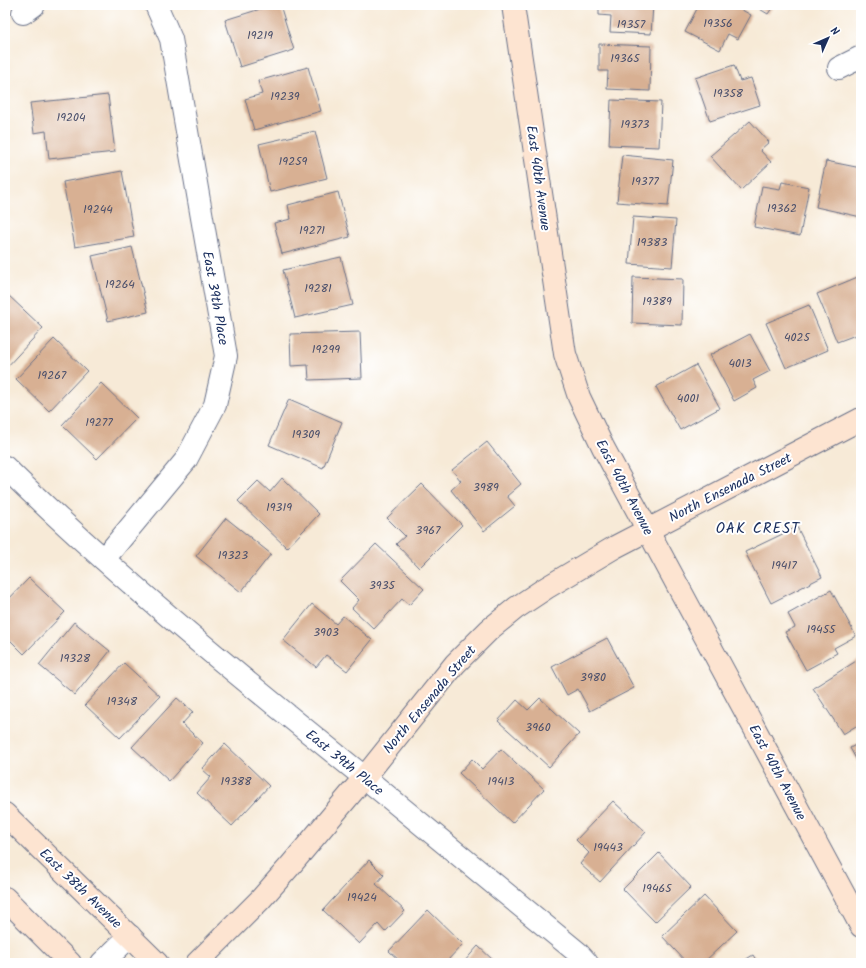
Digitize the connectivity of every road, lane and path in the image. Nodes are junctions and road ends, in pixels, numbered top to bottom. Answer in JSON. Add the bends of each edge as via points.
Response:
{"nodes":[{"id":1,"x":156,"y":5,"type":"edge"},
{"id":2,"x":513,"y":5,"type":"edge"},
{"id":3,"x":861,"y":57,"type":"edge"},
{"id":4,"x":839,"y":68,"type":"dead end"},
{"id":5,"x":861,"y":419,"type":"edge"},
{"id":6,"x":5,"y":467,"type":"edge"},
{"id":7,"x":647,"y":529,"type":"junction"},
{"id":8,"x":104,"y":558,"type":"junction"},
{"id":9,"x":364,"y":778,"type":"junction"},
{"id":10,"x":5,"y":814,"type":"edge"},
{"id":11,"x":5,"y":898,"type":"edge"},
{"id":12,"x":861,"y":926,"type":"edge"},
{"id":13,"x":130,"y":936,"type":"junction"},
{"id":14,"x":70,"y":963,"type":"edge"},
{"id":15,"x":102,"y":963,"type":"edge"},
{"id":16,"x":158,"y":963,"type":"edge"},
{"id":17,"x":197,"y":963,"type":"edge"},
{"id":18,"x":587,"y":963,"type":"edge"}],
"edges":[{"from":1,"to":8,"type":"street","name":"East 39th Place","via":[[171,39],[226,356],[215,405],[186,460]]},
{"from":2,"to":7,"type":"street","name":"East 40th Avenue","via":[[565,354],[579,397]]},
{"from":3,"to":4,"type":"street"},
{"from":5,"to":7,"type":"street","name":"North Ensenada Street"},
{"from":6,"to":8,"type":"street","name":"East 39th Place"},
{"from":7,"to":9,"type":"street","name":"North Ensenada Street","via":[[546,588],[490,629],[455,664]]},
{"from":7,"to":12,"type":"street","name":"East 40th Avenue"},
{"from":8,"to":9,"type":"street","name":"East 39th Place","via":[[159,608]]},
{"from":9,"to":17,"type":"street","name":"North Ensenada Street","via":[[260,900]]},
{"from":9,"to":18,"type":"street","name":"East 39th Place"},
{"from":10,"to":13,"type":"street","name":"East 38th Avenue"},
{"from":11,"to":14,"type":"street"},
{"from":13,"to":15,"type":"street"},
{"from":13,"to":16,"type":"street","name":"East 38th Avenue"}]}
